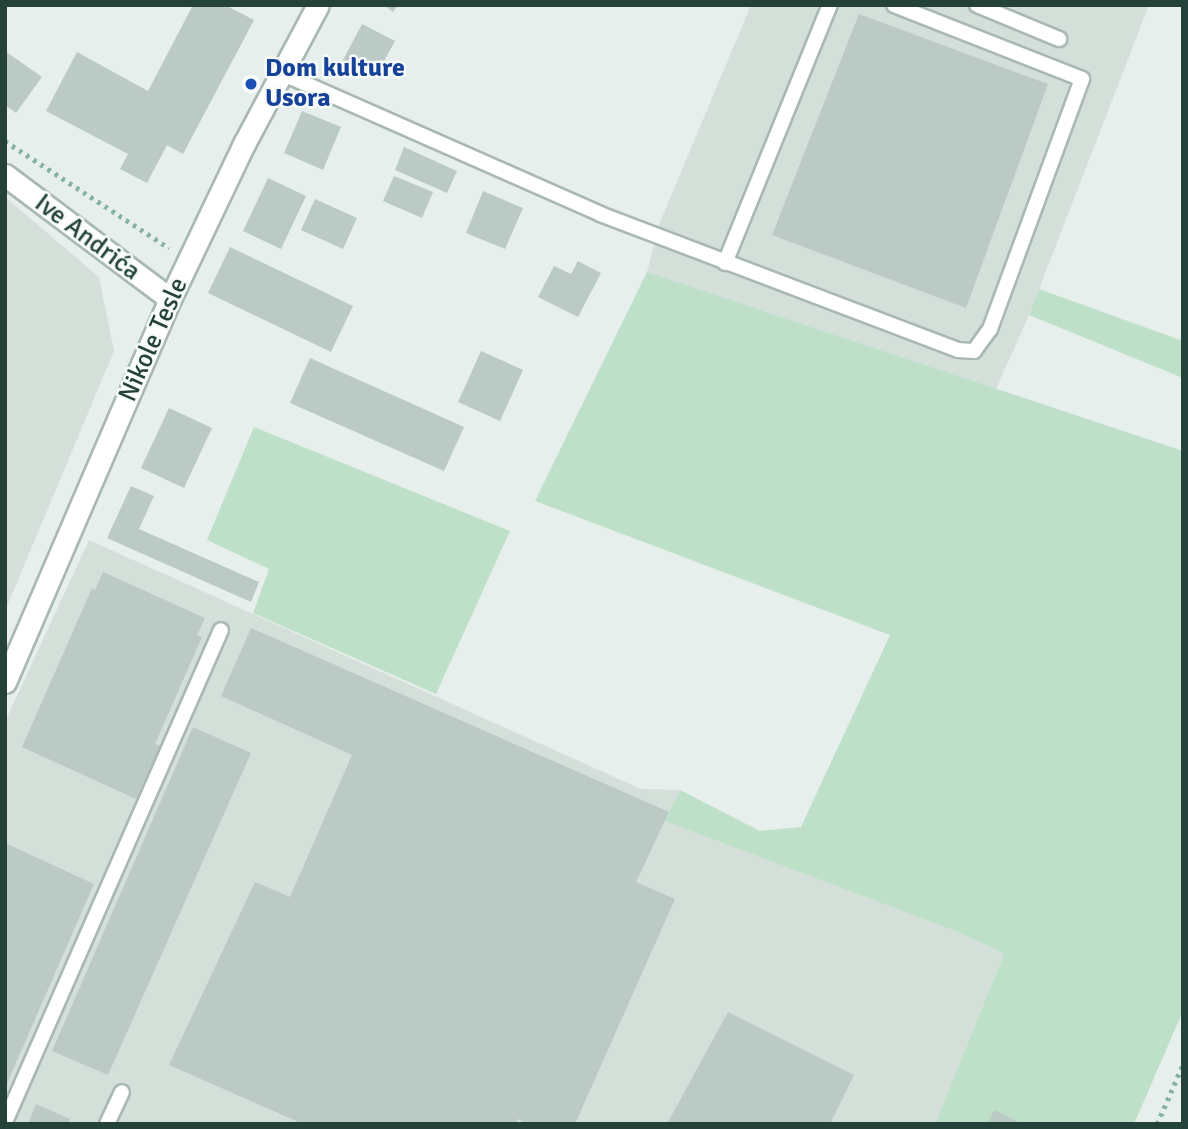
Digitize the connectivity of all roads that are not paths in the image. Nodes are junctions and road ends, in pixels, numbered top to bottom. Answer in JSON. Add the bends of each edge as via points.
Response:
{"nodes":[{"id":1,"x":318,"y":5,"type":"edge"},
{"id":2,"x":830,"y":5,"type":"edge"},
{"id":3,"x":894,"y":5,"type":"edge"},
{"id":4,"x":976,"y":5,"type":"edge"},
{"id":5,"x":1059,"y":39,"type":"dead end"},
{"id":6,"x":281,"y":73,"type":"junction"},
{"id":7,"x":5,"y":175,"type":"edge"},
{"id":8,"x":725,"y":263,"type":"junction"},
{"id":9,"x":170,"y":299,"type":"junction"},
{"id":10,"x":221,"y":630,"type":"dead end"},
{"id":11,"x":12,"y":651,"type":"edge"},
{"id":12,"x":5,"y":682,"type":"edge"},
{"id":13,"x":122,"y":1092,"type":"dead end"},
{"id":14,"x":5,"y":1122,"type":"edge"},
{"id":15,"x":107,"y":1124,"type":"edge"}],
"edges":[{"from":1,"to":6,"type":"street","name":"Nikole Tesle"},
{"from":2,"to":8,"type":"lane"},
{"from":3,"to":8,"type":"lane","via":[[1082,79],[982,342],[974,351],[958,349]]},
{"from":4,"to":5,"type":"lane"},
{"from":6,"to":8,"type":"lane","via":[[587,208]]},
{"from":6,"to":9,"type":"street","name":"Nikole Tesle"},
{"from":7,"to":9,"type":"street","name":"Ive Andrića"},
{"from":9,"to":11,"type":"street","name":"Nikole Tesle"},
{"from":10,"to":14,"type":"lane"},
{"from":11,"to":12,"type":"street","name":"Nikole Tesle"},
{"from":13,"to":15,"type":"lane"}]}
